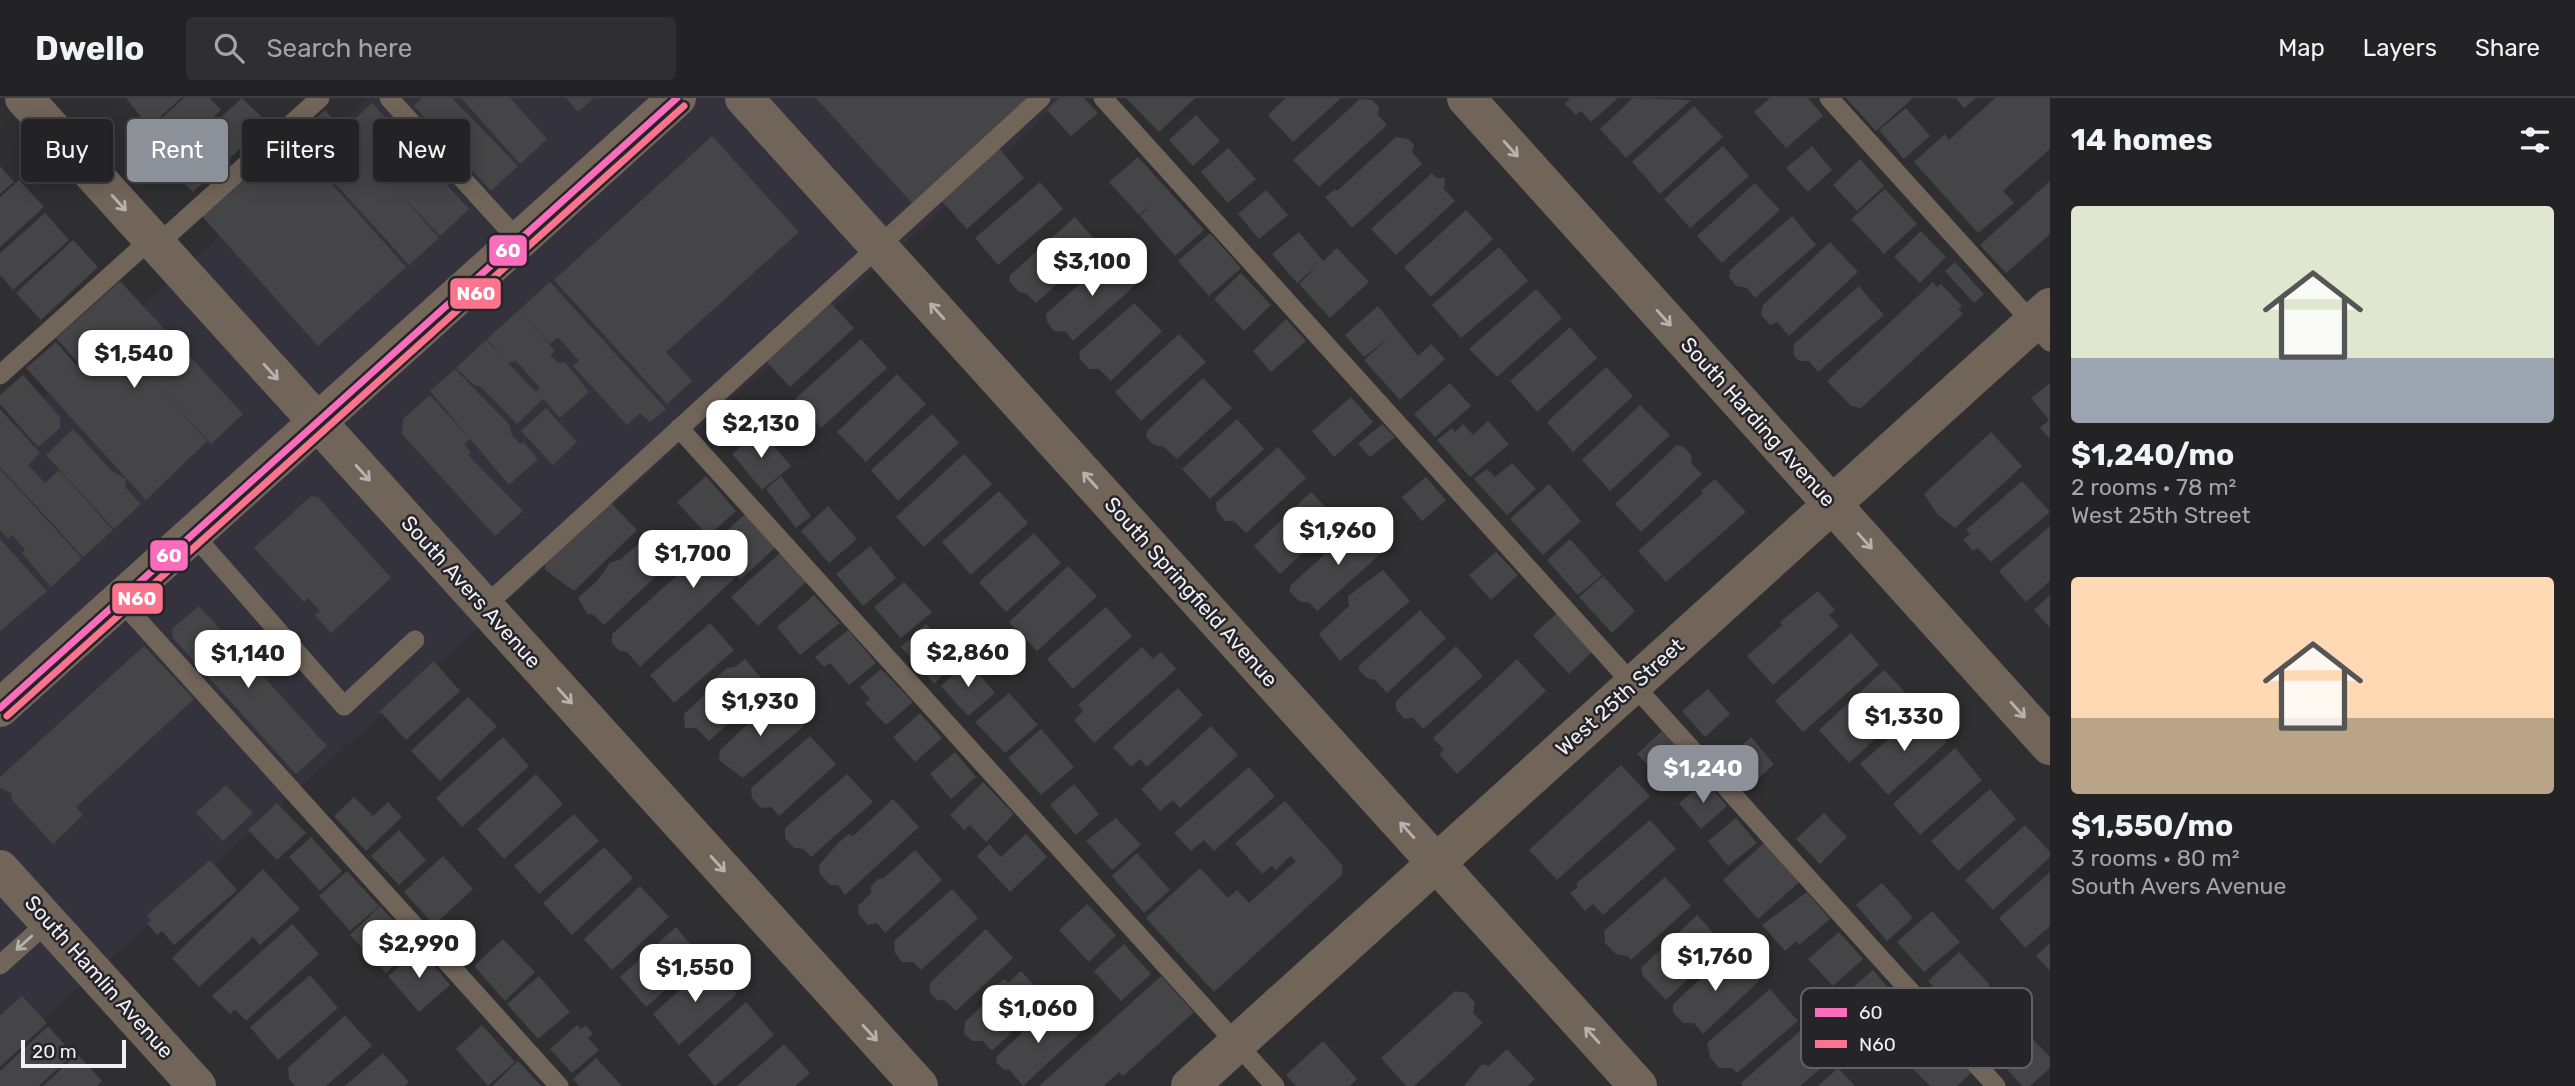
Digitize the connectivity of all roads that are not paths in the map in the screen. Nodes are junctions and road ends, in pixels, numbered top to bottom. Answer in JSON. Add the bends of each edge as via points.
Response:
{"nodes":[{"id":1,"x":24,"y":98,"type":"edge"},
{"id":2,"x":320,"y":98,"type":"edge"},
{"id":3,"x":389,"y":98,"type":"edge"},
{"id":4,"x":677,"y":98,"type":"edge"},
{"id":5,"x":744,"y":98,"type":"edge"},
{"id":6,"x":1041,"y":98,"type":"edge"},
{"id":7,"x":1103,"y":98,"type":"edge"},
{"id":8,"x":1466,"y":98,"type":"edge"},
{"id":9,"x":1829,"y":98,"type":"edge"},
{"id":10,"x":518,"y":240,"type":"junction"},
{"id":11,"x":154,"y":242,"type":"junction"},
{"id":12,"x":878,"y":246,"type":"junction"},
{"id":13,"x":2044,"y":324,"type":"edge"},
{"id":14,"x":0,"y":375,"type":"edge"},
{"id":15,"x":317,"y":422,"type":"junction"},
{"id":16,"x":679,"y":428,"type":"junction"},
{"id":17,"x":1832,"y":504,"type":"junction"},
{"id":18,"x":193,"y":534,"type":"junction"},
{"id":19,"x":120,"y":600,"type":"junction"},
{"id":20,"x":484,"y":607,"type":"junction"},
{"id":21,"x":415,"y":640,"type":"dead end"},
{"id":22,"x":1634,"y":684,"type":"junction"},
{"id":23,"x":0,"y":708,"type":"edge"},
{"id":24,"x":2050,"y":746,"type":"edge"},
{"id":25,"x":1436,"y":863,"type":"junction"},
{"id":26,"x":0,"y":869,"type":"edge"},
{"id":27,"x":48,"y":922,"type":"junction"},
{"id":28,"x":0,"y":965,"type":"edge"},
{"id":29,"x":1908,"y":988,"type":"edge"},
{"id":30,"x":1237,"y":1043,"type":"junction"},
{"id":31,"x":1980,"y":1068,"type":"edge"},
{"id":32,"x":197,"y":1086,"type":"edge"},
{"id":33,"x":559,"y":1086,"type":"edge"},
{"id":34,"x":919,"y":1086,"type":"edge"},
{"id":35,"x":1190,"y":1086,"type":"edge"},
{"id":36,"x":1275,"y":1086,"type":"edge"},
{"id":37,"x":1638,"y":1086,"type":"edge"},
{"id":38,"x":1996,"y":1086,"type":"edge"}],
"edges":[{"from":1,"to":11,"type":"street","name":"South Avers Avenue","one_way":true},
{"from":2,"to":11,"type":"lane"},
{"from":3,"to":10,"type":"lane"},
{"from":4,"to":10,"type":"main road"},
{"from":5,"to":12,"type":"street","name":"South Springfield Avenue"},
{"from":6,"to":12,"type":"lane"},
{"from":7,"to":22,"type":"lane"},
{"from":8,"to":17,"type":"street","name":"South Harding Avenue","one_way":true},
{"from":9,"to":13,"type":"lane"},
{"from":10,"to":15,"type":"main road"},
{"from":11,"to":14,"type":"lane"},
{"from":11,"to":15,"type":"street","name":"South Avers Avenue","one_way":true},
{"from":12,"to":16,"type":"lane"},
{"from":25,"to":12,"type":"street","name":"South Springfield Avenue","one_way":true},
{"from":13,"to":17,"type":"street","name":"West 25th Street"},
{"from":15,"to":18,"type":"main road"},
{"from":15,"to":20,"type":"street","name":"South Avers Avenue","one_way":true},
{"from":16,"to":20,"type":"lane"},
{"from":16,"to":30,"type":"lane"},
{"from":17,"to":22,"type":"street","name":"West 25th Street"},
{"from":17,"to":24,"type":"street","name":"South Harding Avenue","one_way":true},
{"from":18,"to":19,"type":"main road"},
{"from":18,"to":21,"type":"lane","via":[[344,706]]},
{"from":19,"to":23,"type":"main road"},
{"from":19,"to":33,"type":"lane"},
{"from":20,"to":34,"type":"street","name":"South Avers Avenue","one_way":true},
{"from":22,"to":25,"type":"street","name":"West 25th Street"},
{"from":22,"to":29,"type":"lane"},
{"from":25,"to":30,"type":"street","name":"West 25th Street"},
{"from":37,"to":25,"type":"street","name":"South Springfield Avenue","one_way":true},
{"from":26,"to":27,"type":"street","name":"South Hamlin Avenue"},
{"from":27,"to":28,"type":"lane","one_way":true},
{"from":27,"to":32,"type":"street","name":"South Hamlin Avenue"},
{"from":30,"to":35,"type":"street","name":"West 25th Street"},
{"from":30,"to":36,"type":"lane"},
{"from":31,"to":38,"type":"lane"}]}
